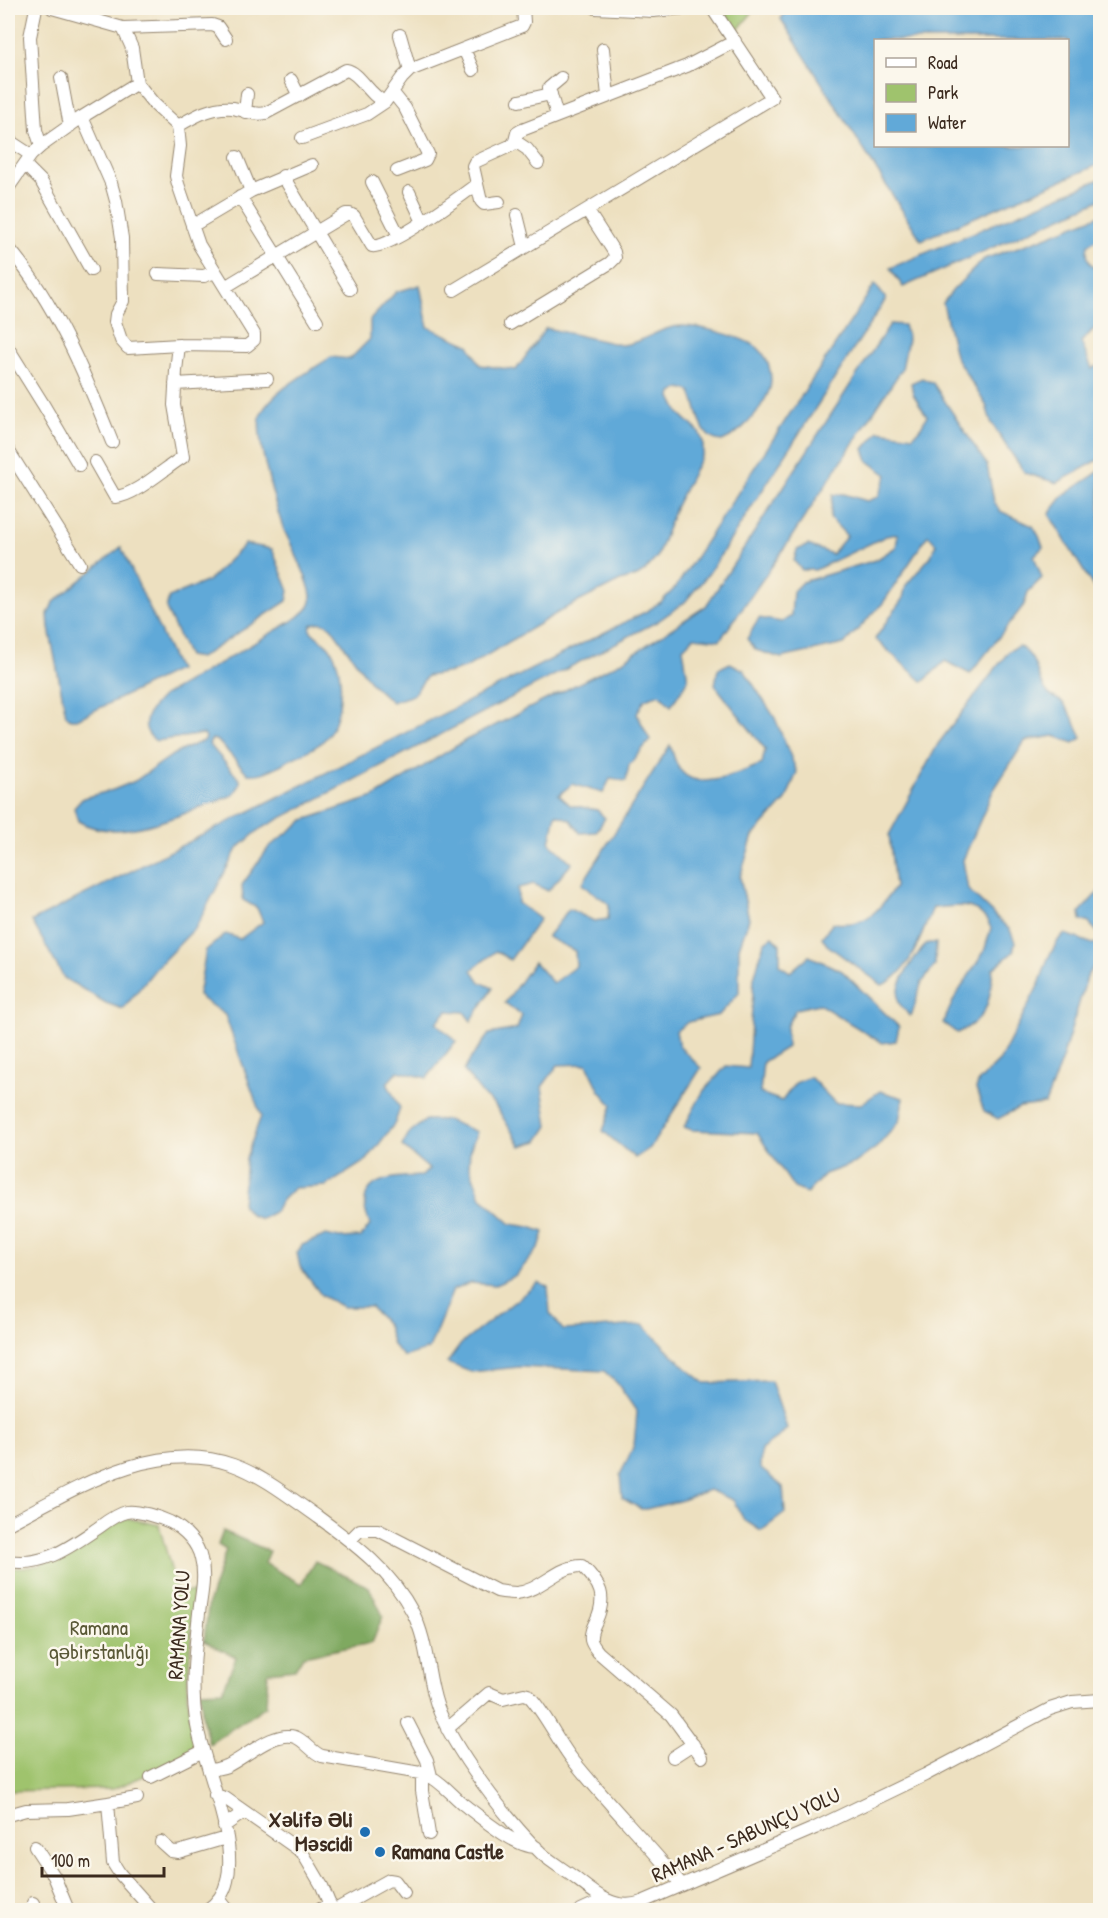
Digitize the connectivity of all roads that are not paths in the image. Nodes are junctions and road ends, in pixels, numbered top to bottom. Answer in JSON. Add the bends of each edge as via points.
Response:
{"nodes":[{"id":1,"x":36,"y":8,"type":"edge"},
{"id":2,"x":52,"y":8,"type":"edge"},
{"id":3,"x":523,"y":8,"type":"edge"},
{"id":4,"x":597,"y":8,"type":"edge"},
{"id":5,"x":685,"y":8,"type":"edge"},
{"id":6,"x":712,"y":8,"type":"edge"},
{"id":7,"x":123,"y":28,"type":"junction"},
{"id":8,"x":400,"y":35,"type":"dead end"},
{"id":9,"x":226,"y":39,"type":"dead end"},
{"id":10,"x":735,"y":41,"type":"junction"},
{"id":11,"x":464,"y":49,"type":"junction"},
{"id":12,"x":603,"y":49,"type":"dead end"},
{"id":13,"x":410,"y":70,"type":"junction"},
{"id":14,"x":473,"y":70,"type":"dead end"},
{"id":15,"x":61,"y":78,"type":"dead end"},
{"id":16,"x":561,"y":78,"type":"dead end"},
{"id":17,"x":291,"y":80,"type":"dead end"},
{"id":18,"x":138,"y":83,"type":"junction"},
{"id":19,"x":247,"y":94,"type":"dead end"},
{"id":20,"x":551,"y":94,"type":"junction"},
{"id":21,"x":299,"y":96,"type":"junction"},
{"id":22,"x":608,"y":96,"type":"junction"},
{"id":23,"x":389,"y":98,"type":"junction"},
{"id":24,"x":519,"y":101,"type":"dead end"},
{"id":25,"x":245,"y":112,"type":"junction"},
{"id":26,"x":557,"y":116,"type":"junction"},
{"id":27,"x":82,"y":117,"type":"junction"},
{"id":28,"x":69,"y":126,"type":"junction"},
{"id":29,"x":178,"y":126,"type":"junction"},
{"id":30,"x":302,"y":138,"type":"dead end"},
{"id":31,"x":8,"y":140,"type":"edge"},
{"id":32,"x":515,"y":141,"type":"junction"},
{"id":33,"x":41,"y":146,"type":"junction"},
{"id":34,"x":237,"y":157,"type":"dead end"},
{"id":35,"x":28,"y":160,"type":"junction"},
{"id":36,"x":538,"y":163,"type":"dead end"},
{"id":37,"x":312,"y":165,"type":"dead end"},
{"id":38,"x":397,"y":171,"type":"dead end"},
{"id":39,"x":283,"y":177,"type":"junction"},
{"id":40,"x":372,"y":182,"type":"dead end"},
{"id":41,"x":477,"y":184,"type":"junction"},
{"id":42,"x":8,"y":188,"type":"edge"},
{"id":43,"x":409,"y":192,"type":"dead end"},
{"id":44,"x":245,"y":194,"type":"junction"},
{"id":45,"x":499,"y":202,"type":"dead end"},
{"id":46,"x":587,"y":210,"type":"junction"},
{"id":47,"x":516,"y":215,"type":"dead end"},
{"id":48,"x":423,"y":222,"type":"junction"},
{"id":49,"x":192,"y":226,"type":"junction"},
{"id":50,"x":315,"y":232,"type":"junction"},
{"id":51,"x":399,"y":236,"type":"junction"},
{"id":52,"x":8,"y":247,"type":"edge"},
{"id":53,"x":525,"y":247,"type":"junction"},
{"id":54,"x":276,"y":256,"type":"junction"},
{"id":55,"x":91,"y":270,"type":"dead end"},
{"id":56,"x":215,"y":272,"type":"junction"},
{"id":57,"x":158,"y":274,"type":"dead end"},
{"id":58,"x":225,"y":287,"type":"junction"},
{"id":59,"x":350,"y":289,"type":"dead end"},
{"id":60,"x":454,"y":290,"type":"dead end"},
{"id":61,"x":317,"y":321,"type":"dead end"},
{"id":62,"x":510,"y":324,"type":"dead end"},
{"id":63,"x":179,"y":345,"type":"junction"},
{"id":64,"x":8,"y":348,"type":"edge"},
{"id":65,"x":267,"y":379,"type":"dead end"},
{"id":66,"x":175,"y":384,"type":"junction"},
{"id":67,"x":112,"y":442,"type":"dead end"},
{"id":68,"x":8,"y":450,"type":"edge"},
{"id":69,"x":94,"y":462,"type":"dead end"},
{"id":70,"x":79,"y":465,"type":"dead end"},
{"id":71,"x":80,"y":564,"type":"dead end"},
{"id":72,"x":8,"y":1524,"type":"edge"},
{"id":73,"x":350,"y":1540,"type":"junction"},
{"id":74,"x":8,"y":1562,"type":"edge"},
{"id":75,"x":1101,"y":1700,"type":"edge"},
{"id":76,"x":408,"y":1723,"type":"dead end"},
{"id":77,"x":447,"y":1729,"type":"junction"},
{"id":78,"x":693,"y":1743,"type":"junction"},
{"id":79,"x":203,"y":1751,"type":"junction"},
{"id":80,"x":673,"y":1756,"type":"dead end"},
{"id":81,"x":702,"y":1757,"type":"dead end"},
{"id":82,"x":209,"y":1771,"type":"junction"},
{"id":83,"x":426,"y":1774,"type":"junction"},
{"id":84,"x":151,"y":1777,"type":"dead end"},
{"id":85,"x":215,"y":1795,"type":"junction"},
{"id":86,"x":137,"y":1798,"type":"dead end"},
{"id":87,"x":108,"y":1803,"type":"junction"},
{"id":88,"x":244,"y":1812,"type":"junction"},
{"id":89,"x":8,"y":1815,"type":"edge"},
{"id":90,"x":225,"y":1832,"type":"junction"},
{"id":91,"x":429,"y":1834,"type":"dead end"},
{"id":92,"x":161,"y":1842,"type":"dead end"},
{"id":93,"x":35,"y":1847,"type":"dead end"},
{"id":94,"x":536,"y":1847,"type":"junction"},
{"id":95,"x":681,"y":1884,"type":"junction"},
{"id":96,"x":404,"y":1893,"type":"dead end"},
{"id":97,"x":605,"y":1899,"type":"junction"},
{"id":98,"x":219,"y":1900,"type":"junction"},
{"id":99,"x":626,"y":1908,"type":"edge"},
{"id":100,"x":329,"y":1909,"type":"edge"},
{"id":101,"x":68,"y":1911,"type":"edge"},
{"id":102,"x":152,"y":1911,"type":"edge"},
{"id":103,"x":207,"y":1911,"type":"edge"},
{"id":104,"x":227,"y":1911,"type":"edge"},
{"id":105,"x":581,"y":1911,"type":"edge"}],
"edges":[{"from":1,"to":33,"type":"street","via":[[30,37],[36,130]]},
{"from":2,"to":7,"type":"street"},
{"from":3,"to":11,"type":"street","via":[[522,26]]},
{"from":4,"to":5,"type":"street"},
{"from":6,"to":10,"type":"street"},
{"from":7,"to":9,"type":"street","via":[[212,25]]},
{"from":7,"to":18,"type":"street","via":[[132,48]]},
{"from":8,"to":13,"type":"street"},
{"from":10,"to":22,"type":"street","via":[[687,66]]},
{"from":10,"to":46,"type":"street","via":[[772,98]]},
{"from":11,"to":13,"type":"street"},
{"from":11,"to":14,"type":"street"},
{"from":12,"to":22,"type":"street"},
{"from":13,"to":23,"type":"street"},
{"from":15,"to":28,"type":"street"},
{"from":16,"to":20,"type":"street","via":[[549,88]]},
{"from":17,"to":21,"type":"street"},
{"from":18,"to":27,"type":"street"},
{"from":18,"to":29,"type":"street"},
{"from":19,"to":25,"type":"street"},
{"from":20,"to":24,"type":"street"},
{"from":20,"to":26,"type":"street"},
{"from":21,"to":23,"type":"street","via":[[350,70],[369,92]]},
{"from":21,"to":25,"type":"street","via":[[266,113]]},
{"from":22,"to":26,"type":"street"},
{"from":23,"to":30,"type":"street","via":[[368,114]]},
{"from":23,"to":38,"type":"street","via":[[405,108],[428,154],[424,160]]},
{"from":25,"to":29,"type":"street","via":[[229,108],[207,111]]},
{"from":26,"to":32,"type":"street","via":[[522,130]]},
{"from":27,"to":28,"type":"street"},
{"from":27,"to":63,"type":"street","via":[[116,201],[122,237],[123,301],[115,322],[121,340],[128,348]]},
{"from":28,"to":33,"type":"street"},
{"from":29,"to":49,"type":"street","via":[[176,176]]},
{"from":31,"to":35,"type":"street"},
{"from":32,"to":36,"type":"street"},
{"from":32,"to":41,"type":"street","via":[[475,162]]},
{"from":33,"to":35,"type":"street"},
{"from":34,"to":44,"type":"street"},
{"from":35,"to":42,"type":"street"},
{"from":35,"to":55,"type":"street"},
{"from":37,"to":39,"type":"street"},
{"from":39,"to":44,"type":"street"},
{"from":39,"to":50,"type":"street"},
{"from":40,"to":51,"type":"street"},
{"from":41,"to":45,"type":"street","via":[[484,204]]},
{"from":41,"to":48,"type":"street"},
{"from":43,"to":48,"type":"street"},
{"from":44,"to":49,"type":"street"},
{"from":44,"to":54,"type":"street"},
{"from":46,"to":53,"type":"street"},
{"from":46,"to":62,"type":"street","via":[[615,258]]},
{"from":47,"to":53,"type":"street"},
{"from":48,"to":51,"type":"street"},
{"from":49,"to":56,"type":"street"},
{"from":50,"to":51,"type":"street","via":[[350,214],[374,247]]},
{"from":50,"to":54,"type":"street"},
{"from":50,"to":59,"type":"street"},
{"from":52,"to":67,"type":"street","via":[[76,353]]},
{"from":53,"to":60,"type":"street"},
{"from":54,"to":58,"type":"street"},
{"from":54,"to":61,"type":"street"},
{"from":56,"to":57,"type":"street","via":[[204,276]]},
{"from":56,"to":58,"type":"street"},
{"from":58,"to":63,"type":"street","via":[[254,334],[252,344]]},
{"from":63,"to":66,"type":"street"},
{"from":64,"to":70,"type":"street"},
{"from":65,"to":66,"type":"street"},
{"from":66,"to":69,"type":"street","via":[[175,420],[183,457],[119,497],[115,497]]},
{"from":68,"to":71,"type":"street"},
{"from":72,"to":73,"type":"street","name":"RAMANA - SABUNÇU YOLU","via":[[115,1470],[190,1457],[213,1459],[255,1475]]},
{"from":73,"to":77,"type":"street","name":"RAMANA - SABUNÇU YOLU","via":[[381,1569],[412,1611],[424,1640],[437,1705]]},
{"from":73,"to":78,"type":"street","via":[[360,1530],[378,1530],[497,1591],[517,1593],[572,1566],[582,1566],[601,1592],[603,1606],[591,1632],[591,1642],[671,1715]]},
{"from":74,"to":79,"type":"street","name":"RAMANA YOLU","via":[[32,1563],[56,1555],[124,1513],[170,1522],[188,1535],[199,1550],[203,1570],[194,1680]]},
{"from":75,"to":95,"type":"street","name":"RAMANA - SABUNÇU YOLU","via":[[1072,1702],[1050,1709],[815,1828]]},
{"from":76,"to":83,"type":"street","via":[[427,1760]]},
{"from":77,"to":94,"type":"street","name":"RAMANA - SABUNÇU YOLU","via":[[486,1786]]},
{"from":77,"to":95,"type":"street","via":[[489,1693],[503,1699],[528,1695],[588,1779]]},
{"from":78,"to":80,"type":"street"},
{"from":78,"to":81,"type":"street"},
{"from":79,"to":82,"type":"street","name":"RAMANA YOLU"},
{"from":79,"to":84,"type":"street"},
{"from":82,"to":83,"type":"street","via":[[229,1765],[277,1737],[288,1736],[301,1740],[313,1753],[322,1756]]},
{"from":82,"to":85,"type":"street","name":"RAMANA YOLU"},
{"from":83,"to":91,"type":"street","via":[[422,1791]]},
{"from":83,"to":94,"type":"street","via":[[518,1843]]},
{"from":85,"to":88,"type":"street"},
{"from":85,"to":90,"type":"street","name":"RAMANA YOLU"},
{"from":86,"to":87,"type":"street"},
{"from":87,"to":89,"type":"street"},
{"from":87,"to":102,"type":"street","via":[[113,1863]]},
{"from":88,"to":90,"type":"street"},
{"from":88,"to":100,"type":"street","via":[[302,1852],[322,1886]]},
{"from":90,"to":92,"type":"street","via":[[178,1852]]},
{"from":90,"to":98,"type":"street","name":"RAMANA YOLU","via":[[228,1872]]},
{"from":93,"to":101,"type":"street","via":[[54,1876]]},
{"from":94,"to":97,"type":"street","name":"RAMANA - SABUNÇU YOLU"},
{"from":95,"to":99,"type":"street","name":"RAMANA - SABUNÇU YOLU"},
{"from":96,"to":100,"type":"street","via":[[395,1881],[389,1880]]},
{"from":97,"to":99,"type":"street","name":"RAMANA - SABUNÇU YOLU"},
{"from":97,"to":105,"type":"street"},
{"from":98,"to":103,"type":"street","name":"RAMANA YOLU"},
{"from":98,"to":104,"type":"street"}]}
